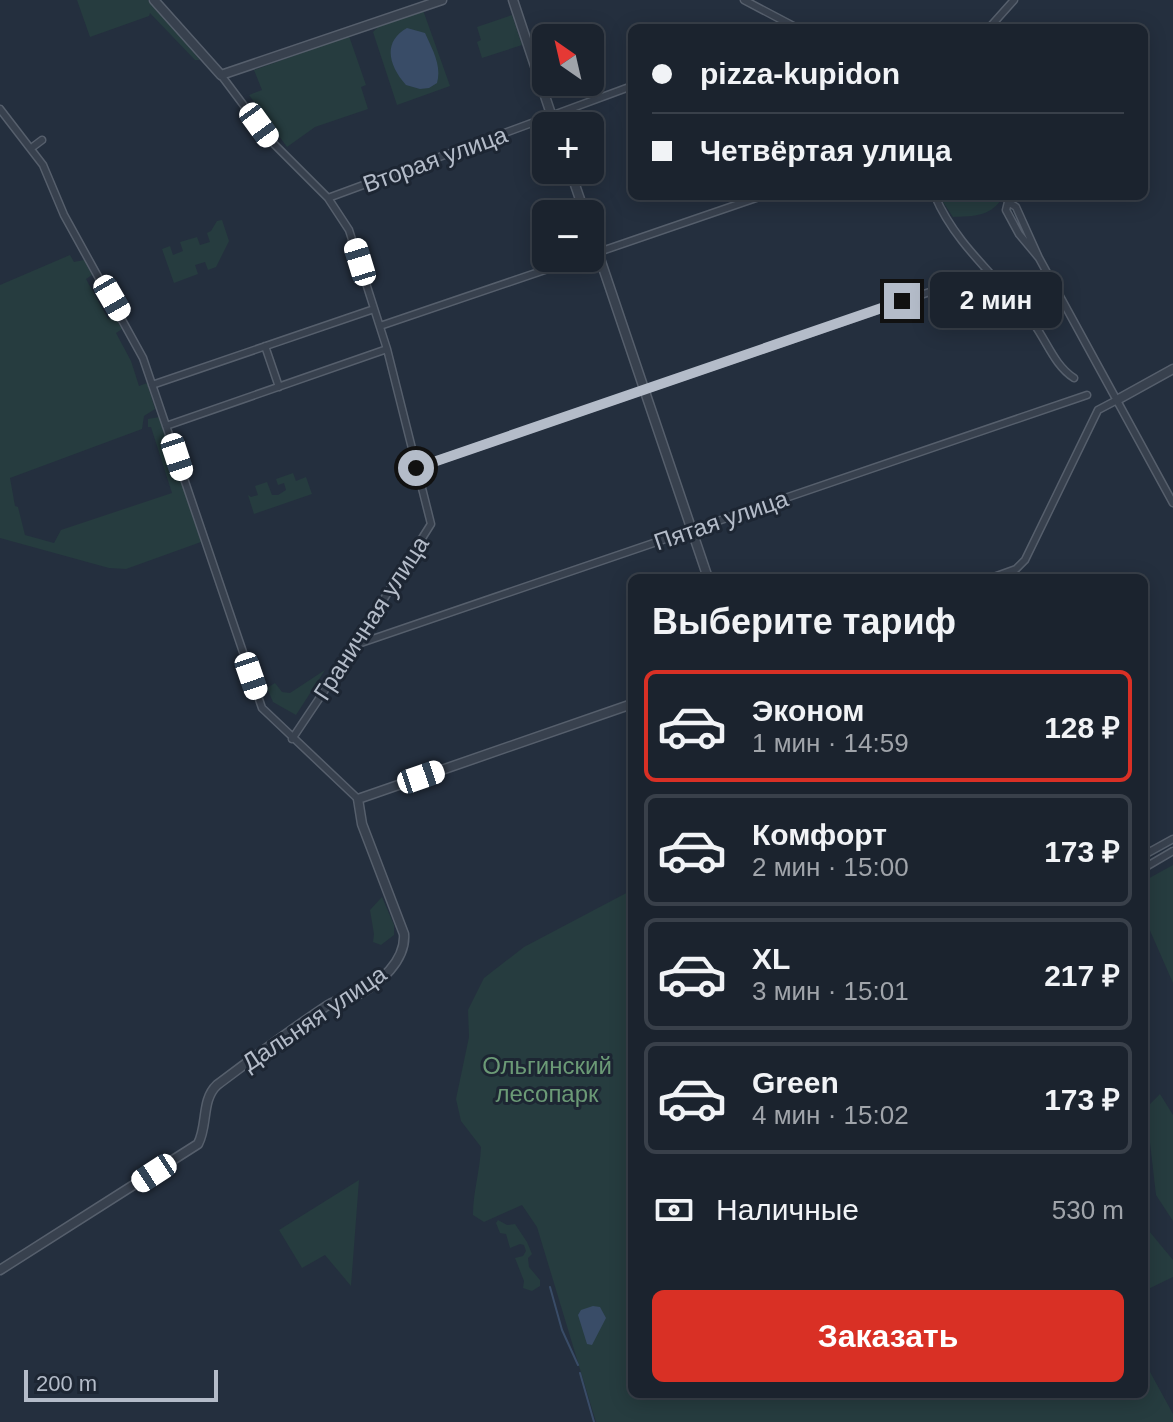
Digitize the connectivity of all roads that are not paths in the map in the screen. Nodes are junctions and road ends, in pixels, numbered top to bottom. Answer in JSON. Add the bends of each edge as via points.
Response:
{"nodes":[{"id":1,"x":154,"y":0,"type":"edge"},
{"id":2,"x":442,"y":0,"type":"edge"},
{"id":3,"x":513,"y":0,"type":"edge"},
{"id":4,"x":744,"y":0,"type":"edge"},
{"id":5,"x":1014,"y":0,"type":"edge"},
{"id":6,"x":787,"y":24,"type":"edge"},
{"id":7,"x":993,"y":24,"type":"edge"},
{"id":8,"x":221,"y":75,"type":"junction"},
{"id":9,"x":628,"y":88,"type":"edge"},
{"id":10,"x":0,"y":109,"type":"edge"},
{"id":11,"x":551,"y":112,"type":"edge"},
{"id":12,"x":563,"y":112,"type":"edge"},
{"id":13,"x":532,"y":123,"type":"edge"},
{"id":14,"x":42,"y":140,"type":"dead end"},
{"id":15,"x":34,"y":146,"type":"dead end"},
{"id":16,"x":328,"y":198,"type":"junction"},
{"id":17,"x":750,"y":200,"type":"edge"},
{"id":18,"x":937,"y":200,"type":"edge"},
{"id":19,"x":604,"y":250,"type":"edge"},
{"id":20,"x":1039,"y":258,"type":"junction"},
{"id":21,"x":539,"y":272,"type":"edge"},
{"id":22,"x":601,"y":272,"type":"edge"},
{"id":23,"x":988,"y":272,"type":"junction"},
{"id":24,"x":374,"y":309,"type":"junction"},
{"id":25,"x":380,"y":326,"type":"junction"},
{"id":26,"x":265,"y":346,"type":"junction"},
{"id":27,"x":387,"y":349,"type":"junction"},
{"id":28,"x":1173,"y":369,"type":"edge"},
{"id":29,"x":1074,"y":378,"type":"dead end"},
{"id":30,"x":152,"y":385,"type":"junction"},
{"id":31,"x":279,"y":387,"type":"junction"},
{"id":32,"x":644,"y":390,"type":"junction"},
{"id":33,"x":1087,"y":395,"type":"dead end"},
{"id":34,"x":1117,"y":400,"type":"junction"},
{"id":35,"x":166,"y":426,"type":"junction"},
{"id":36,"x":416,"y":468,"type":"junction"},
{"id":37,"x":1173,"y":503,"type":"edge"},
{"id":38,"x":692,"y":530,"type":"junction"},
{"id":39,"x":707,"y":574,"type":"edge"},
{"id":40,"x":1002,"y":574,"type":"edge"},
{"id":41,"x":355,"y":645,"type":"junction"},
{"id":42,"x":628,"y":705,"type":"edge"},
{"id":43,"x":292,"y":739,"type":"junction"},
{"id":44,"x":358,"y":799,"type":"junction"},
{"id":45,"x":1173,"y":839,"type":"edge"},
{"id":46,"x":1173,"y":851,"type":"edge"},
{"id":47,"x":1148,"y":853,"type":"edge"},
{"id":48,"x":1148,"y":866,"type":"edge"},
{"id":49,"x":0,"y":1270,"type":"edge"}],
"edges":[{"from":1,"to":8,"type":"street","name":"Граничная улица"},
{"from":2,"to":8,"type":"street"},
{"from":3,"to":11,"type":"street"},
{"from":4,"to":6,"type":"street"},
{"from":5,"to":7,"type":"street"},
{"from":8,"to":16,"type":"street","name":"Граничная улица","via":[[269,139]]},
{"from":9,"to":12,"type":"street","name":"Вторая улица"},
{"from":10,"to":30,"type":"street","via":[[43,165],[70,226],[131,333]]},
{"from":13,"to":16,"type":"street","name":"Вторая улица"},
{"from":14,"to":15,"type":"street"},
{"from":16,"to":24,"type":"street","name":"Граничная улица","via":[[349,230]]},
{"from":17,"to":19,"type":"street"},
{"from":18,"to":23,"type":"street"},
{"from":20,"to":20,"type":"street","via":[[1015,206],[1008,202],[1006,210],[1019,234]]},
{"from":20,"to":34,"type":"street"},
{"from":21,"to":25,"type":"street"},
{"from":22,"to":32,"type":"street"},
{"from":23,"to":29,"type":"street"},
{"from":23,"to":32,"type":"street"},
{"from":24,"to":25,"type":"street","name":"Граничная улица"},
{"from":24,"to":26,"type":"street"},
{"from":25,"to":27,"type":"street","name":"Граничная улица"},
{"from":26,"to":30,"type":"street"},
{"from":26,"to":31,"type":"street"},
{"from":27,"to":31,"type":"street"},
{"from":27,"to":36,"type":"street","name":"Граничная улица"},
{"from":28,"to":34,"type":"street"},
{"from":30,"to":35,"type":"street"},
{"from":31,"to":35,"type":"street"},
{"from":32,"to":36,"type":"street"},
{"from":32,"to":38,"type":"street"},
{"from":33,"to":38,"type":"street","name":"Пятая улица"},
{"from":34,"to":37,"type":"street"},
{"from":34,"to":40,"type":"street","via":[[1098,410],[1025,560]]},
{"from":35,"to":43,"type":"street","via":[[265,713]]},
{"from":36,"to":41,"type":"street","name":"Граничная улица","via":[[430,529]]},
{"from":38,"to":39,"type":"street"},
{"from":38,"to":41,"type":"street","name":"Пятая улица"},
{"from":41,"to":43,"type":"street","name":"Граничная улица"},
{"from":42,"to":44,"type":"street"},
{"from":43,"to":44,"type":"street"},
{"from":44,"to":49,"type":"street","name":"Дальняя улица","via":[[362,824],[403,928],[404,945],[394,965],[353,997],[330,1003],[217,1085],[198,1144]]},
{"from":45,"to":47,"type":"street"},
{"from":46,"to":48,"type":"street"}]}
